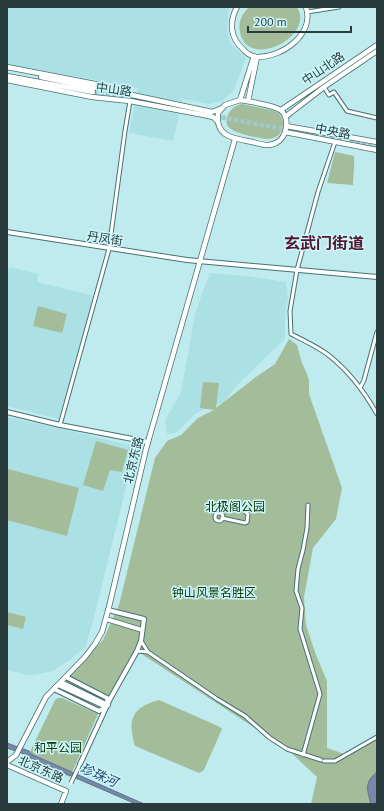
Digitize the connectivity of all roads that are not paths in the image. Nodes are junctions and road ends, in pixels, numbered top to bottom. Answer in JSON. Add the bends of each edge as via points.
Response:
{"nodes":[{"id":1,"x":237,"y":7,"type":"edge"},
{"id":2,"x":339,"y":7,"type":"edge"},
{"id":3,"x":306,"y":9,"type":"edge"},
{"id":4,"x":377,"y":45,"type":"edge"},
{"id":5,"x":377,"y":51,"type":"edge"},
{"id":6,"x":255,"y":56,"type":"junction"},
{"id":7,"x":7,"y":69,"type":"edge"},
{"id":8,"x":7,"y":76,"type":"edge"},
{"id":9,"x":7,"y":80,"type":"edge"},
{"id":10,"x":324,"y":87,"type":"junction"},
{"id":11,"x":240,"y":100,"type":"junction"},
{"id":12,"x":130,"y":101,"type":"junction"},
{"id":13,"x":248,"y":101,"type":"junction"},
{"id":14,"x":222,"y":108,"type":"junction"},
{"id":15,"x":281,"y":110,"type":"junction"},
{"id":16,"x":285,"y":117,"type":"junction"},
{"id":17,"x":377,"y":118,"type":"edge"},
{"id":18,"x":217,"y":121,"type":"junction"},
{"id":19,"x":286,"y":126,"type":"junction"},
{"id":20,"x":285,"y":132,"type":"junction"},
{"id":21,"x":235,"y":139,"type":"junction"},
{"id":22,"x":335,"y":142,"type":"junction"},
{"id":23,"x":377,"y":142,"type":"edge"},
{"id":24,"x":377,"y":150,"type":"edge"},
{"id":25,"x":7,"y":232,"type":"edge"},
{"id":26,"x":109,"y":249,"type":"junction"},
{"id":27,"x":200,"y":261,"type":"junction"},
{"id":28,"x":297,"y":270,"type":"junction"},
{"id":29,"x":377,"y":278,"type":"edge"},
{"id":30,"x":377,"y":332,"type":"edge"},
{"id":31,"x":360,"y":388,"type":"junction"},
{"id":32,"x":7,"y":412,"type":"edge"},
{"id":33,"x":377,"y":414,"type":"edge"},
{"id":34,"x":60,"y":425,"type":"junction"},
{"id":35,"x":148,"y":442,"type":"junction"},
{"id":36,"x":308,"y":505,"type":"dead end"},
{"id":37,"x":240,"y":508,"type":"dead end"},
{"id":38,"x":222,"y":518,"type":"dead end"},
{"id":39,"x":108,"y":610,"type":"junction"},
{"id":40,"x":106,"y":619,"type":"junction"},
{"id":41,"x":142,"y":630,"type":"junction"},
{"id":42,"x":140,"y":641,"type":"junction"},
{"id":43,"x":137,"y":650,"type":"junction"},
{"id":44,"x":148,"y":652,"type":"junction"},
{"id":45,"x":66,"y":677,"type":"junction"},
{"id":46,"x":60,"y":683,"type":"junction"},
{"id":47,"x":54,"y":689,"type":"junction"},
{"id":48,"x":107,"y":706,"type":"junction"},
{"id":49,"x":377,"y":737,"type":"edge"},
{"id":50,"x":303,"y":755,"type":"junction"},
{"id":51,"x":7,"y":763,"type":"edge"},
{"id":52,"x":80,"y":764,"type":"joint"},
{"id":53,"x":66,"y":791,"type":"junction"},
{"id":54,"x":61,"y":804,"type":"edge"}],
"edges":[{"from":1,"to":6,"type":"main road","via":[[232,20],[233,35],[239,46]]},
{"from":2,"to":3,"type":"street"},
{"from":3,"to":6,"type":"main road","via":[[305,28],[293,44],[278,52]]},
{"from":4,"to":15,"type":"main road","name":"中山北路"},
{"from":5,"to":10,"type":"main road","name":"中山北路"},
{"from":6,"to":11,"type":"main road"},
{"from":6,"to":13,"type":"main road"},
{"from":7,"to":8,"type":"main road","via":[[94,90]]},
{"from":7,"to":14,"type":"main road","via":[[95,84],[132,95],[212,112]]},
{"from":9,"to":12,"type":"main road","name":"中山路","via":[[92,97]]},
{"from":10,"to":16,"type":"main road","name":"中山北路"},
{"from":10,"to":17,"type":"street","via":[[329,95],[334,92],[347,111]]},
{"from":11,"to":13,"type":"main road"},
{"from":11,"to":14,"type":"main road"},
{"from":12,"to":18,"type":"main road","name":"中山路","via":[[213,117]]},
{"from":12,"to":26,"type":"street"},
{"from":13,"to":15,"type":"main road"},
{"from":14,"to":18,"type":"main road","via":[[218,112]]},
{"from":15,"to":16,"type":"main road"},
{"from":16,"to":19,"type":"main road"},
{"from":18,"to":21,"type":"main road","via":[[224,133]]},
{"from":19,"to":20,"type":"main road"},
{"from":19,"to":23,"type":"main road","name":"中央路"},
{"from":20,"to":21,"type":"main road","via":[[280,140],[267,145]]},
{"from":20,"to":22,"type":"main road","name":"中央路"},
{"from":21,"to":27,"type":"main road","name":"北京东路"},
{"from":22,"to":24,"type":"main road","name":"中央路"},
{"from":22,"to":28,"type":"street","via":[[318,192]]},
{"from":25,"to":26,"type":"street","name":"丹凤街"},
{"from":26,"to":27,"type":"street","name":"丹凤街"},
{"from":26,"to":34,"type":"street"},
{"from":27,"to":28,"type":"street","name":"丹凤街"},
{"from":27,"to":35,"type":"main road","name":"北京东路"},
{"from":28,"to":29,"type":"street","name":"丹凤街"},
{"from":28,"to":31,"type":"street","via":[[290,311],[291,334],[326,354],[349,374]]},
{"from":30,"to":31,"type":"street"},
{"from":31,"to":33,"type":"street"},
{"from":32,"to":34,"type":"street"},
{"from":34,"to":35,"type":"street"},
{"from":35,"to":39,"type":"main road","name":"北京东路"},
{"from":36,"to":50,"type":"street","via":[[307,528],[296,591],[302,608],[300,628],[320,694]]},
{"from":37,"to":38,"type":"street","via":[[248,514],[247,522]]},
{"from":39,"to":40,"type":"main road","name":"北京东路"},
{"from":39,"to":41,"type":"street","via":[[144,619]]},
{"from":40,"to":41,"type":"street"},
{"from":40,"to":45,"type":"main road","name":"北京东路","via":[[92,650]]},
{"from":41,"to":42,"type":"street","name":"北京东路"},
{"from":42,"to":43,"type":"street","name":"北京东路"},
{"from":42,"to":44,"type":"street"},
{"from":43,"to":44,"type":"street"},
{"from":43,"to":48,"type":"street","name":"北京东路"},
{"from":44,"to":50,"type":"street","via":[[245,716],[270,738]]},
{"from":45,"to":46,"type":"main road","name":"北京东路"},
{"from":45,"to":48,"type":"street","via":[[107,698]]},
{"from":46,"to":47,"type":"main road","name":"北京东路"},
{"from":46,"to":48,"type":"street"},
{"from":47,"to":48,"type":"street","via":[[100,710]]},
{"from":47,"to":51,"type":"main road","name":"北京东路","via":[[46,697],[16,755]]},
{"from":48,"to":52,"type":"street","name":"北京东路"},
{"from":49,"to":50,"type":"street","via":[[332,762]]},
{"from":51,"to":53,"type":"main road","name":"北京东路"},
{"from":52,"to":53,"type":"street","bridge":true},
{"from":53,"to":54,"type":"main road"}]}
